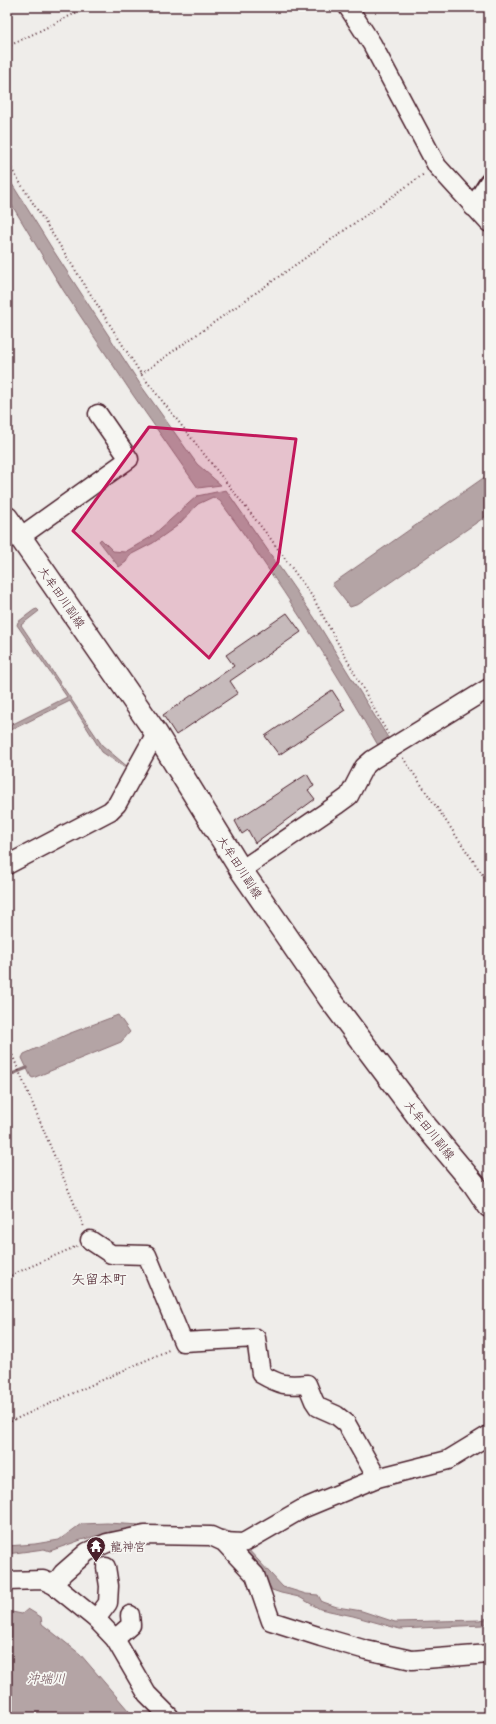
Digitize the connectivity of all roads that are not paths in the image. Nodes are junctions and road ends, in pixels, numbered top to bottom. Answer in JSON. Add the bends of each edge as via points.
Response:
{"nodes":[{"id":1,"x":348,"y":7,"type":"edge"},
{"id":2,"x":489,"y":182,"type":"edge"},
{"id":3,"x":473,"y":207,"type":"junction"},
{"id":4,"x":489,"y":223,"type":"edge"},
{"id":5,"x":98,"y":414,"type":"dead end"},
{"id":6,"x":11,"y":526,"type":"edge"},
{"id":7,"x":489,"y":688,"type":"edge"},
{"id":8,"x":156,"y":733,"type":"junction"},
{"id":9,"x":7,"y":865,"type":"edge"},
{"id":10,"x":241,"y":870,"type":"junction"},
{"id":11,"x":489,"y":1206,"type":"edge"},
{"id":12,"x":90,"y":1240,"type":"road end"},
{"id":13,"x":489,"y":1435,"type":"edge"},
{"id":14,"x":377,"y":1478,"type":"junction"},
{"id":15,"x":224,"y":1542,"type":"junction"},
{"id":16,"x":106,"y":1567,"type":"dead end"},
{"id":17,"x":7,"y":1581,"type":"edge"},
{"id":18,"x":54,"y":1585,"type":"junction"},
{"id":19,"x":130,"y":1615,"type":"dead end"},
{"id":20,"x":96,"y":1619,"type":"junction"},
{"id":21,"x":115,"y":1639,"type":"junction"},
{"id":22,"x":489,"y":1654,"type":"edge"},
{"id":23,"x":170,"y":1717,"type":"edge"}],
"edges":[{"from":1,"to":3,"type":"street","via":[[372,44],[437,166]]},
{"from":2,"to":3,"type":"street"},
{"from":3,"to":4,"type":"street"},
{"from":5,"to":6,"type":"street","via":[[129,459]]},
{"from":6,"to":8,"type":"main road","name":"大牟田川副線"},
{"from":7,"to":10,"type":"street","via":[[372,760],[364,767],[349,796]]},
{"from":8,"to":9,"type":"street","via":[[117,804],[110,811]]},
{"from":8,"to":10,"type":"main road","name":"大牟田川副線"},
{"from":10,"to":11,"type":"main road","name":"大牟田川副線","via":[[330,999],[423,1124],[474,1184]]},
{"from":12,"to":14,"type":"street","via":[[111,1254],[147,1255],[183,1342],[256,1338],[261,1374],[277,1384],[307,1384],[318,1407],[346,1423]]},
{"from":13,"to":14,"type":"street","via":[[448,1460]]},
{"from":14,"to":15,"type":"street","via":[[302,1508],[243,1543]]},
{"from":15,"to":18,"type":"street","via":[[211,1536],[145,1535],[107,1543],[86,1552],[62,1573]]},
{"from":15,"to":22,"type":"street","via":[[256,1575],[271,1621],[328,1640],[412,1660]]},
{"from":16,"to":20,"type":"street","via":[[108,1603]]},
{"from":17,"to":18,"type":"street","via":[[43,1580]]},
{"from":18,"to":20,"type":"street"},
{"from":19,"to":21,"type":"street","via":[[131,1624]]},
{"from":20,"to":21,"type":"street"},
{"from":21,"to":23,"type":"street","via":[[147,1694]]}]}
